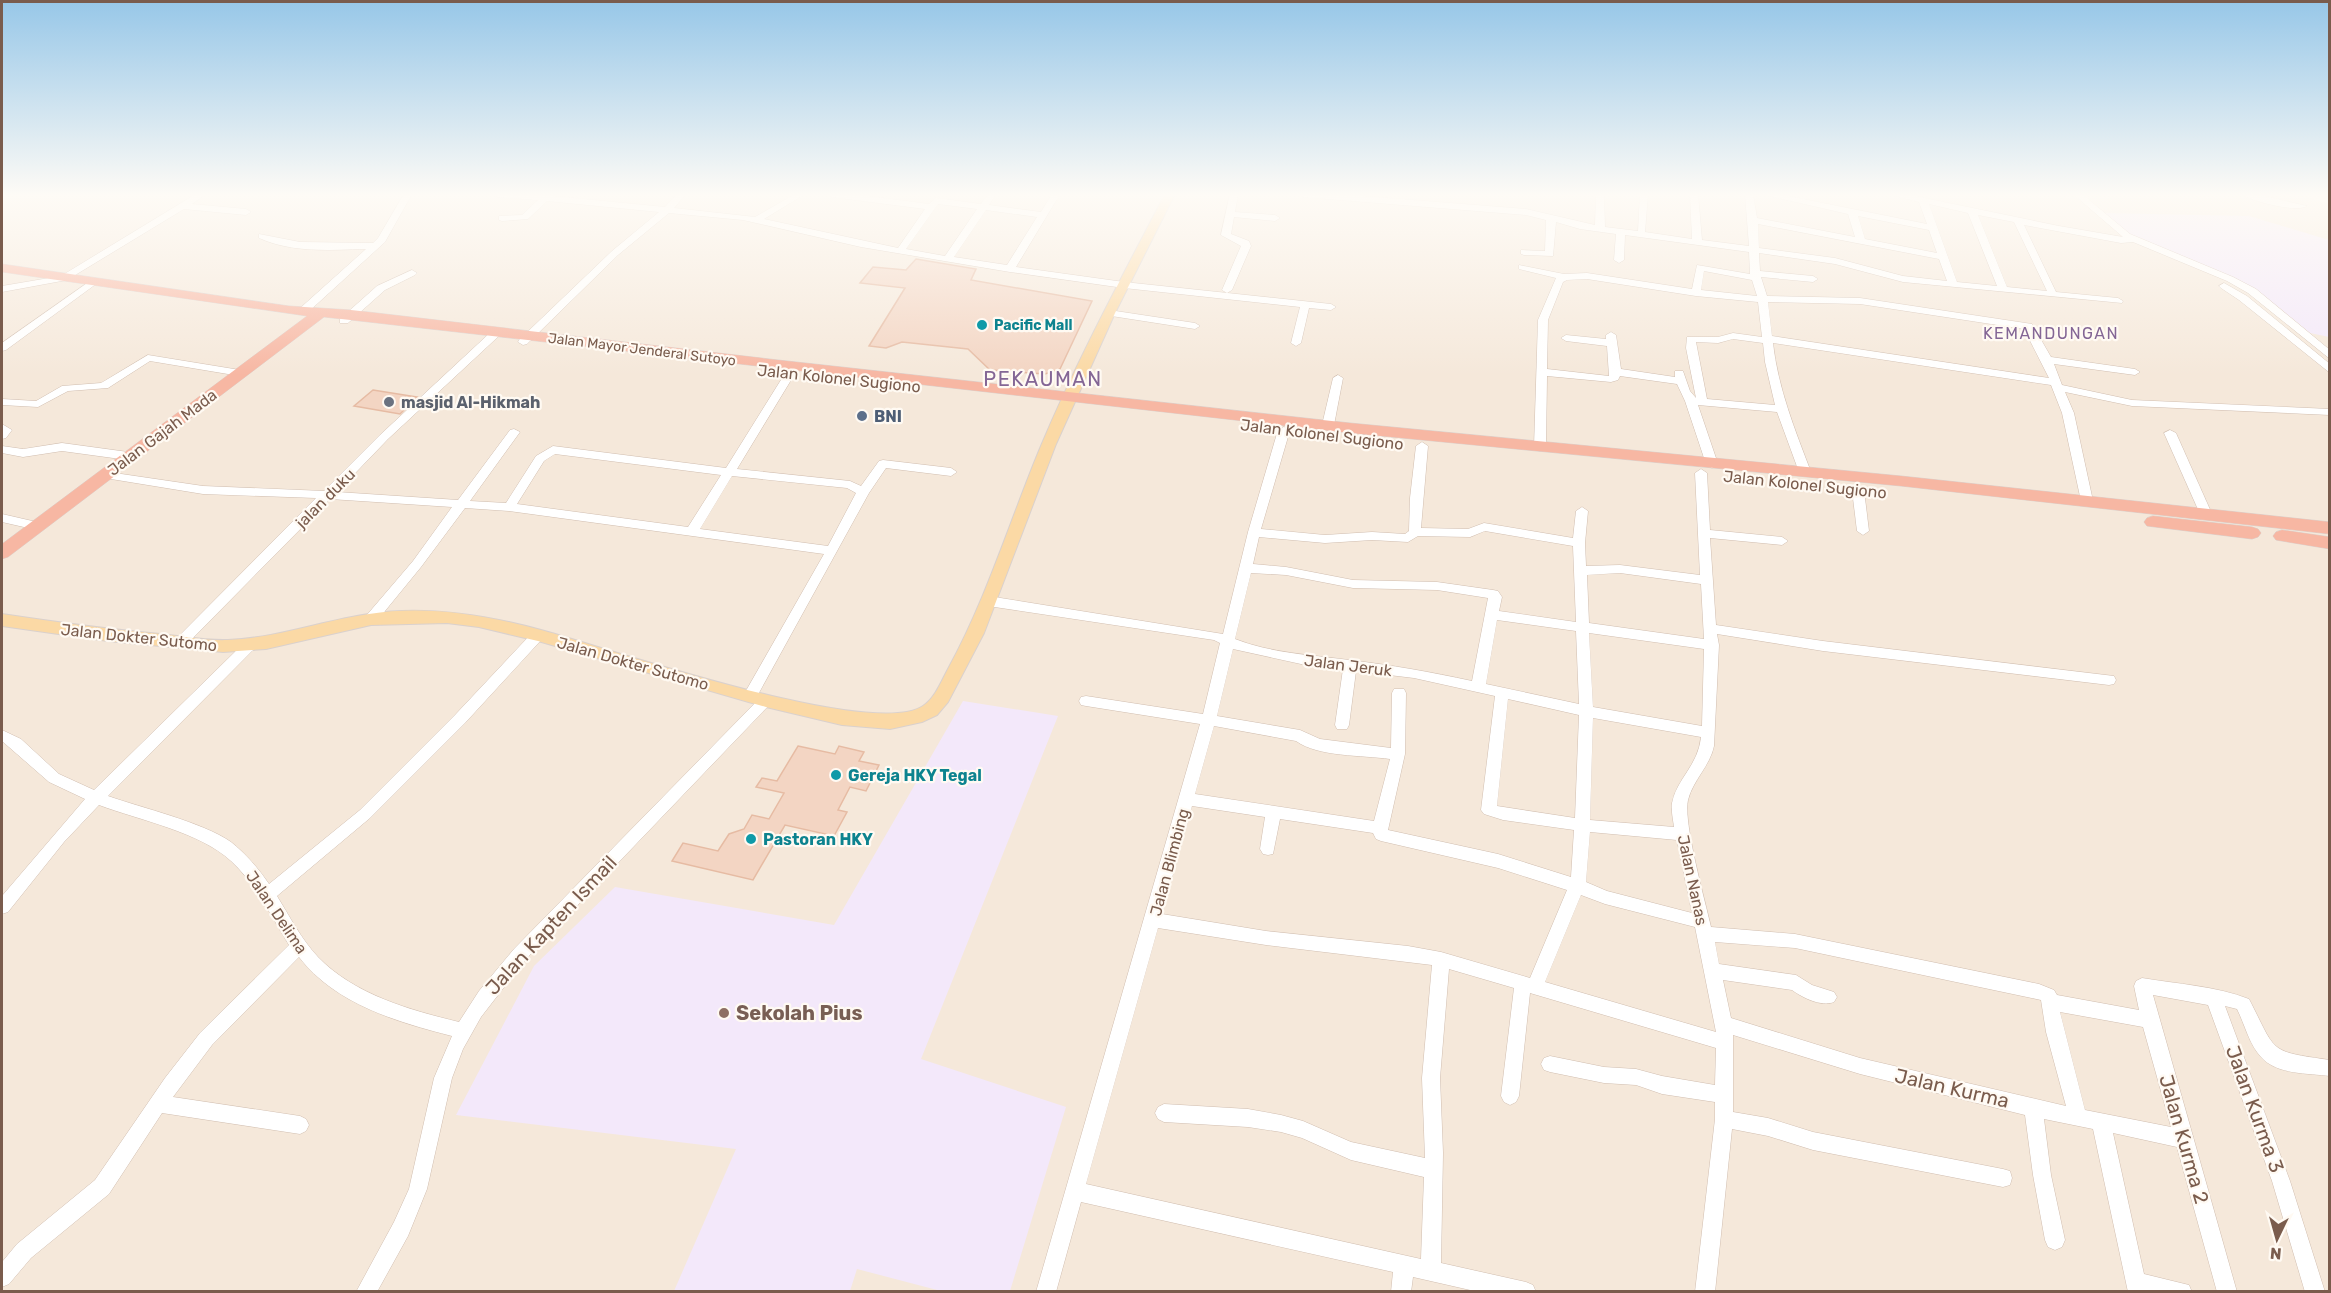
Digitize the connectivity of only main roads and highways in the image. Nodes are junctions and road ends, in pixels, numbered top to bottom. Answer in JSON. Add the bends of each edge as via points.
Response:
{"nodes":[{"id":1,"x":1139,"y":254,"type":"edge"},
{"id":2,"x":2,"y":268,"type":"edge"},
{"id":3,"x":311,"y":313,"type":"junction"},
{"id":4,"x":1068,"y":401,"type":"junction"},
{"id":5,"x":1706,"y":468,"type":"junction"},
{"id":6,"x":2149,"y":514,"type":"junction"},
{"id":7,"x":2330,"y":528,"type":"edge"},
{"id":8,"x":2330,"y":543,"type":"edge"},
{"id":9,"x":2,"y":553,"type":"edge"},
{"id":10,"x":2,"y":620,"type":"edge"}],
"edges":[{"from":1,"to":4,"type":"main road","name":"Jalan Dokter Sutomo"},
{"from":2,"to":3,"type":"highway","name":"Jalan Kolonel Sugiono"},
{"from":3,"to":4,"type":"highway","name":"Jalan Kolonel Sugiono"},
{"from":3,"to":9,"type":"highway","name":"Jalan Gajah Mada","via":[[240,374]]},
{"from":4,"to":5,"type":"highway","name":"Jalan Kolonel Sugiono","via":[[1540,447]]},
{"from":4,"to":5,"type":"highway","name":"Jalan Kolonel Sugiono","via":[[1422,446]]},
{"from":4,"to":10,"type":"main road","name":"Jalan Dokter Sutomo","via":[[976,633],[936,705],[905,720],[872,722],[842,718],[538,635],[447,617],[371,619],[249,646],[180,643]]},
{"from":5,"to":6,"type":"highway","name":"Jalan Kolonel Sugiono","via":[[1858,490]]},
{"from":5,"to":6,"type":"highway","name":"Jalan Kolonel Sugiono","via":[[1805,472],[2087,501]]},
{"from":6,"to":7,"type":"highway","name":"Jalan Kolonel Sugiono","via":[[2206,514]]},
{"from":6,"to":8,"type":"highway","name":"Jalan Kolonel Sugiono"}]}
